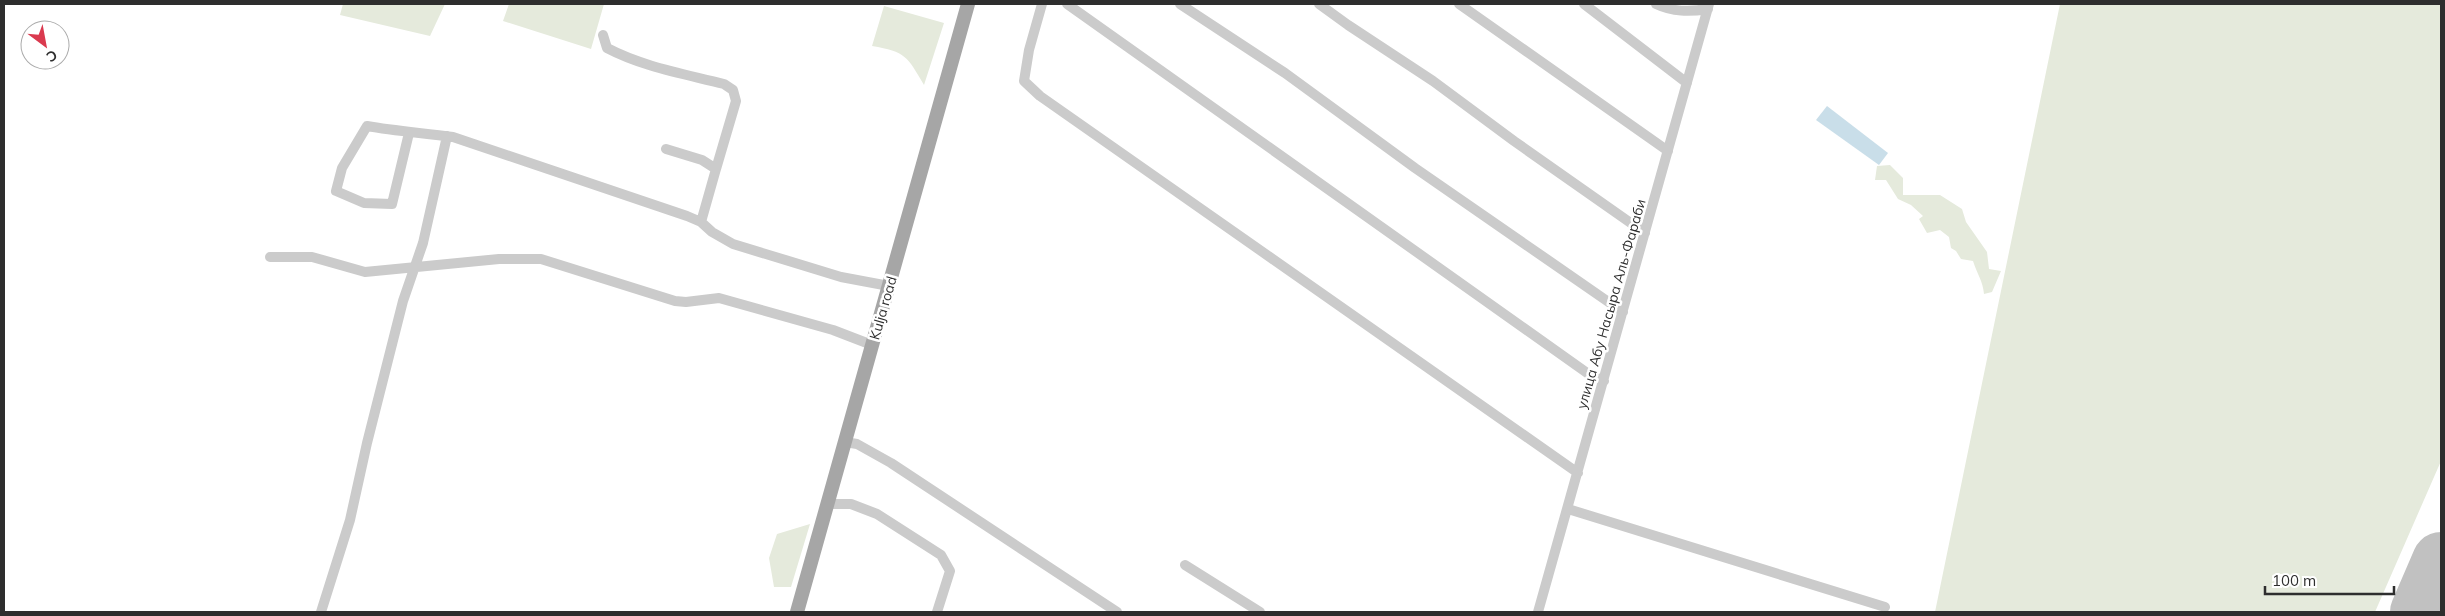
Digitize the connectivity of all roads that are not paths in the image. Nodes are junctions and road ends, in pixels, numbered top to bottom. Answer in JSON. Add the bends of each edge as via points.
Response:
{"nodes":[{"id":1,"x":968,"y":4,"type":"edge"},
{"id":2,"x":1042,"y":4,"type":"edge"},
{"id":3,"x":1067,"y":4,"type":"edge"},
{"id":4,"x":1180,"y":4,"type":"edge"},
{"id":5,"x":1319,"y":4,"type":"edge"},
{"id":6,"x":1459,"y":4,"type":"edge"},
{"id":7,"x":1584,"y":4,"type":"edge"},
{"id":8,"x":1656,"y":4,"type":"edge"},
{"id":9,"x":1709,"y":7,"type":"edge"},
{"id":10,"x":602,"y":34,"type":"dead end"},
{"id":11,"x":1687,"y":83,"type":"junction"},
{"id":12,"x":408,"y":133,"type":"junction"},
{"id":13,"x":447,"y":136,"type":"junction"},
{"id":14,"x":666,"y":149,"type":"dead end"},
{"id":15,"x":1668,"y":150,"type":"junction"},
{"id":16,"x":716,"y":169,"type":"junction"},
{"id":17,"x":701,"y":222,"type":"junction"},
{"id":18,"x":1645,"y":233,"type":"junction"},
{"id":19,"x":270,"y":257,"type":"dead end"},
{"id":20,"x":415,"y":266,"type":"junction"},
{"id":21,"x":889,"y":286,"type":"junction"},
{"id":22,"x":1623,"y":312,"type":"junction"},
{"id":23,"x":872,"y":345,"type":"junction"},
{"id":24,"x":1604,"y":380,"type":"junction"},
{"id":25,"x":845,"y":442,"type":"junction"},
{"id":26,"x":1578,"y":474,"type":"junction"},
{"id":27,"x":827,"y":504,"type":"junction"},
{"id":28,"x":1568,"y":509,"type":"junction"},
{"id":29,"x":1186,"y":565,"type":"dead end"},
{"id":30,"x":1885,"y":607,"type":"dead end"},
{"id":31,"x":320,"y":612,"type":"edge"},
{"id":32,"x":797,"y":612,"type":"edge"},
{"id":33,"x":937,"y":612,"type":"edge"},
{"id":34,"x":1117,"y":612,"type":"edge"},
{"id":35,"x":1260,"y":612,"type":"edge"},
{"id":36,"x":1540,"y":612,"type":"edge"}],
"edges":[{"from":1,"to":21,"type":"main road","name":"Kulja road"},
{"from":2,"to":26,"type":"street","via":[[1024,81],[1040,96]]},
{"from":3,"to":24,"type":"street","via":[[1590,375]]},
{"from":4,"to":22,"type":"street","via":[[1285,73],[1415,168]]},
{"from":5,"to":18,"type":"street","via":[[1433,81]]},
{"from":6,"to":15,"type":"street"},
{"from":7,"to":11,"type":"street"},
{"from":8,"to":9,"type":"street","via":[[1668,10],[1687,12]]},
{"from":9,"to":11,"type":"street","name":"улица Абу Насыра Аль-Фараби"},
{"from":10,"to":16,"type":"street","via":[[607,48],[622,56],[724,84],[733,90],[736,101]]},
{"from":11,"to":15,"type":"street","name":"улица Абу Насыра Аль-Фараби"},
{"from":12,"to":12,"type":"street","via":[[367,126],[342,168],[336,191],[364,203],[392,204]]},
{"from":12,"to":13,"type":"street"},
{"from":13,"to":17,"type":"street"},
{"from":13,"to":20,"type":"street"},
{"from":14,"to":16,"type":"street","via":[[702,160]]},
{"from":15,"to":18,"type":"street","name":"улица Абу Насыра Аль-Фараби"},
{"from":16,"to":17,"type":"street"},
{"from":17,"to":21,"type":"street","via":[[733,244],[841,277]]},
{"from":18,"to":22,"type":"street","name":"улица Абу Насыра Аль-Фараби"},
{"from":19,"to":20,"type":"street","via":[[312,256],[365,272]]},
{"from":20,"to":23,"type":"street","via":[[541,259],[676,301],[720,298],[833,330]]},
{"from":20,"to":31,"type":"street","via":[[403,301],[350,520]]},
{"from":21,"to":23,"type":"main road","name":"Kulja road"},
{"from":22,"to":24,"type":"street","name":"улица Абу Насыра Аль-Фараби"},
{"from":23,"to":25,"type":"main road","name":"Kulja road"},
{"from":24,"to":26,"type":"street","name":"улица Абу Насыра Аль-Фараби"},
{"from":25,"to":27,"type":"main road","name":"Kulja road"},
{"from":25,"to":34,"type":"street","via":[[857,444],[891,463]]},
{"from":26,"to":28,"type":"street","name":"улица Абу Насыра Аль-Фараби"},
{"from":27,"to":32,"type":"main road","name":"Kulja road"},
{"from":27,"to":33,"type":"street","via":[[851,504],[877,514],[941,555],[950,571]]},
{"from":28,"to":30,"type":"street"},
{"from":28,"to":36,"type":"street","name":"улица Абу Насыра Аль-Фараби"},
{"from":29,"to":35,"type":"street"}]}
